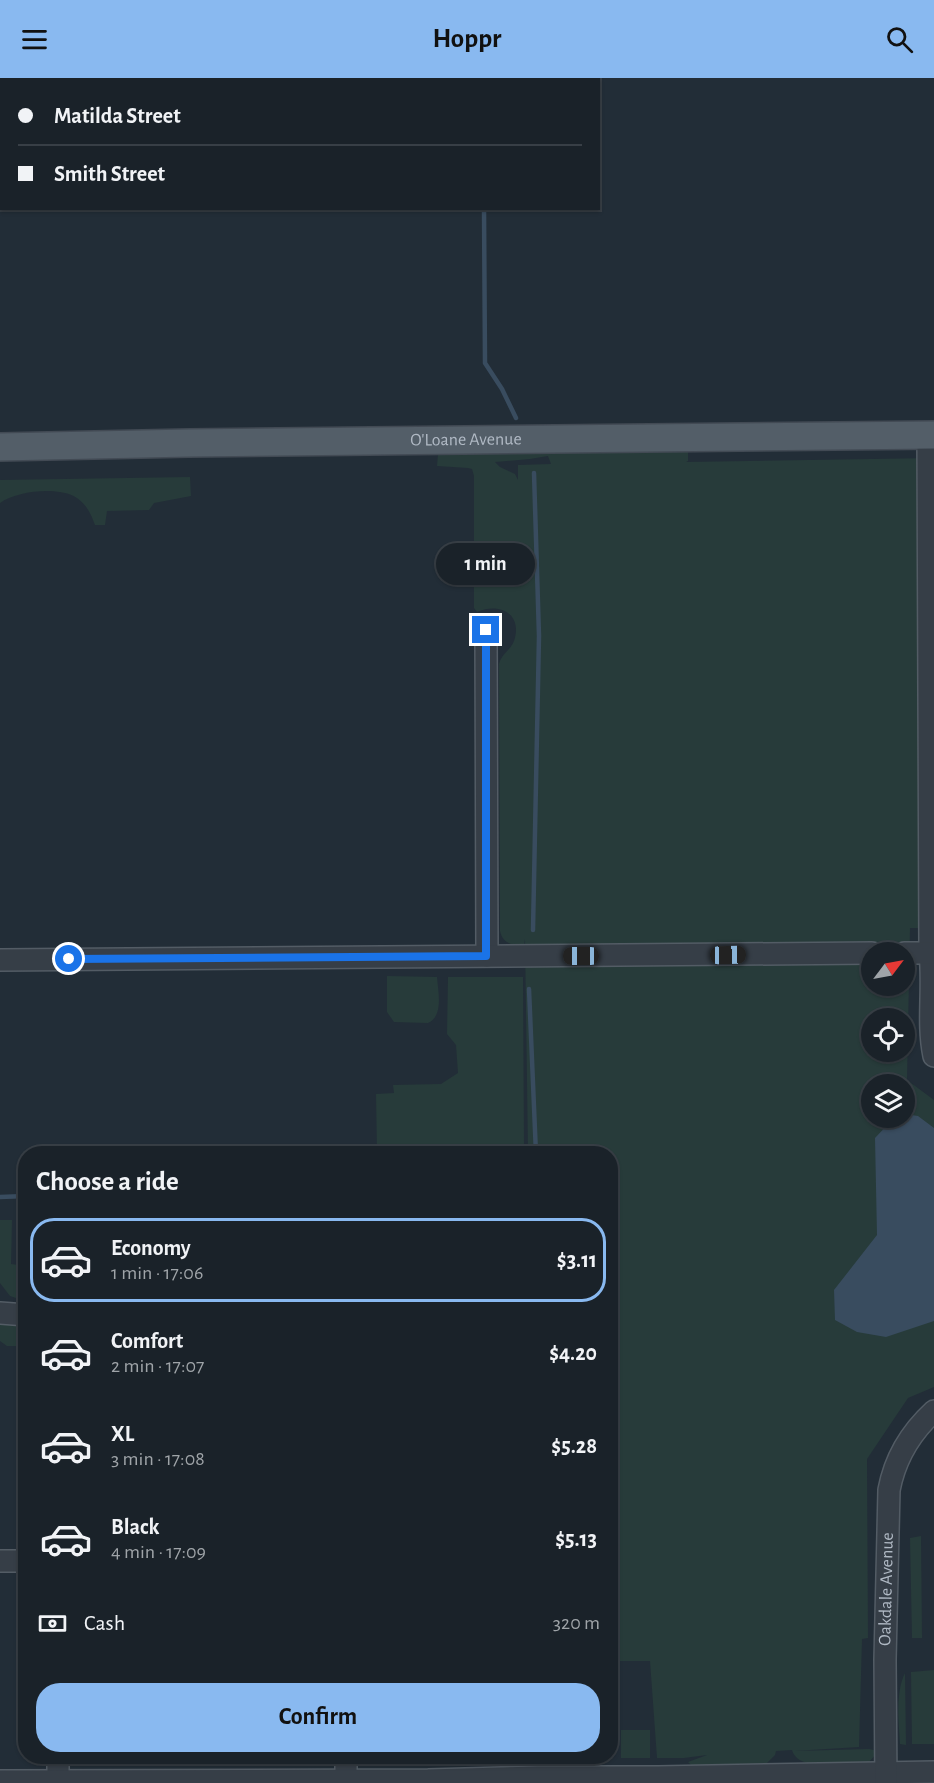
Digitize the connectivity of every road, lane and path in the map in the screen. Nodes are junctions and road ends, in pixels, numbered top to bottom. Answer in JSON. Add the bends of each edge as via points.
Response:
{"nodes":[{"id":1,"x":931,"y":435,"type":"edge"},
{"id":2,"x":0,"y":447,"type":"edge"},
{"id":3,"x":486,"y":630,"type":"dead end"},
{"id":4,"x":861,"y":953,"type":"edge"},
{"id":5,"x":915,"y":953,"type":"edge"},
{"id":6,"x":932,"y":953,"type":"edge"},
{"id":7,"x":486,"y":956,"type":"junction"},
{"id":8,"x":0,"y":960,"type":"edge"},
{"id":9,"x":934,"y":1056,"type":"edge"},
{"id":10,"x":0,"y":1313,"type":"edge"},
{"id":11,"x":18,"y":1314,"type":"edge"},
{"id":12,"x":934,"y":1411,"type":"edge"},
{"id":13,"x":0,"y":1560,"type":"edge"},
{"id":14,"x":18,"y":1561,"type":"edge"},
{"id":15,"x":58,"y":1764,"type":"edge"},
{"id":16,"x":346,"y":1764,"type":"edge"},
{"id":17,"x":934,"y":1772,"type":"edge"},
{"id":18,"x":886,"y":1779,"type":"edge"},
{"id":19,"x":58,"y":1780,"type":"junction"},
{"id":20,"x":658,"y":1780,"type":"edge"},
{"id":21,"x":0,"y":1781,"type":"edge"},
{"id":22,"x":346,"y":1781,"type":"edge"}],
"edges":[{"from":1,"to":2,"type":"main road","name":"O'Loane Avenue"},
{"from":1,"to":6,"type":"street"},
{"from":3,"to":7,"type":"street"},
{"from":4,"to":7,"type":"street"},
{"from":5,"to":6,"type":"street"},
{"from":6,"to":9,"type":"street"},
{"from":7,"to":8,"type":"street"},
{"from":10,"to":11,"type":"street"},
{"from":12,"to":18,"type":"street","name":"Oakdale Avenue","via":[[902,1449],[889,1490]]},
{"from":13,"to":14,"type":"street"},
{"from":15,"to":19,"type":"street"},
{"from":16,"to":22,"type":"street"},
{"from":17,"to":18,"type":"street"},
{"from":18,"to":20,"type":"street"},
{"from":19,"to":21,"type":"street"},
{"from":19,"to":22,"type":"street"},
{"from":20,"to":22,"type":"street","via":[[558,1776]]}]}
